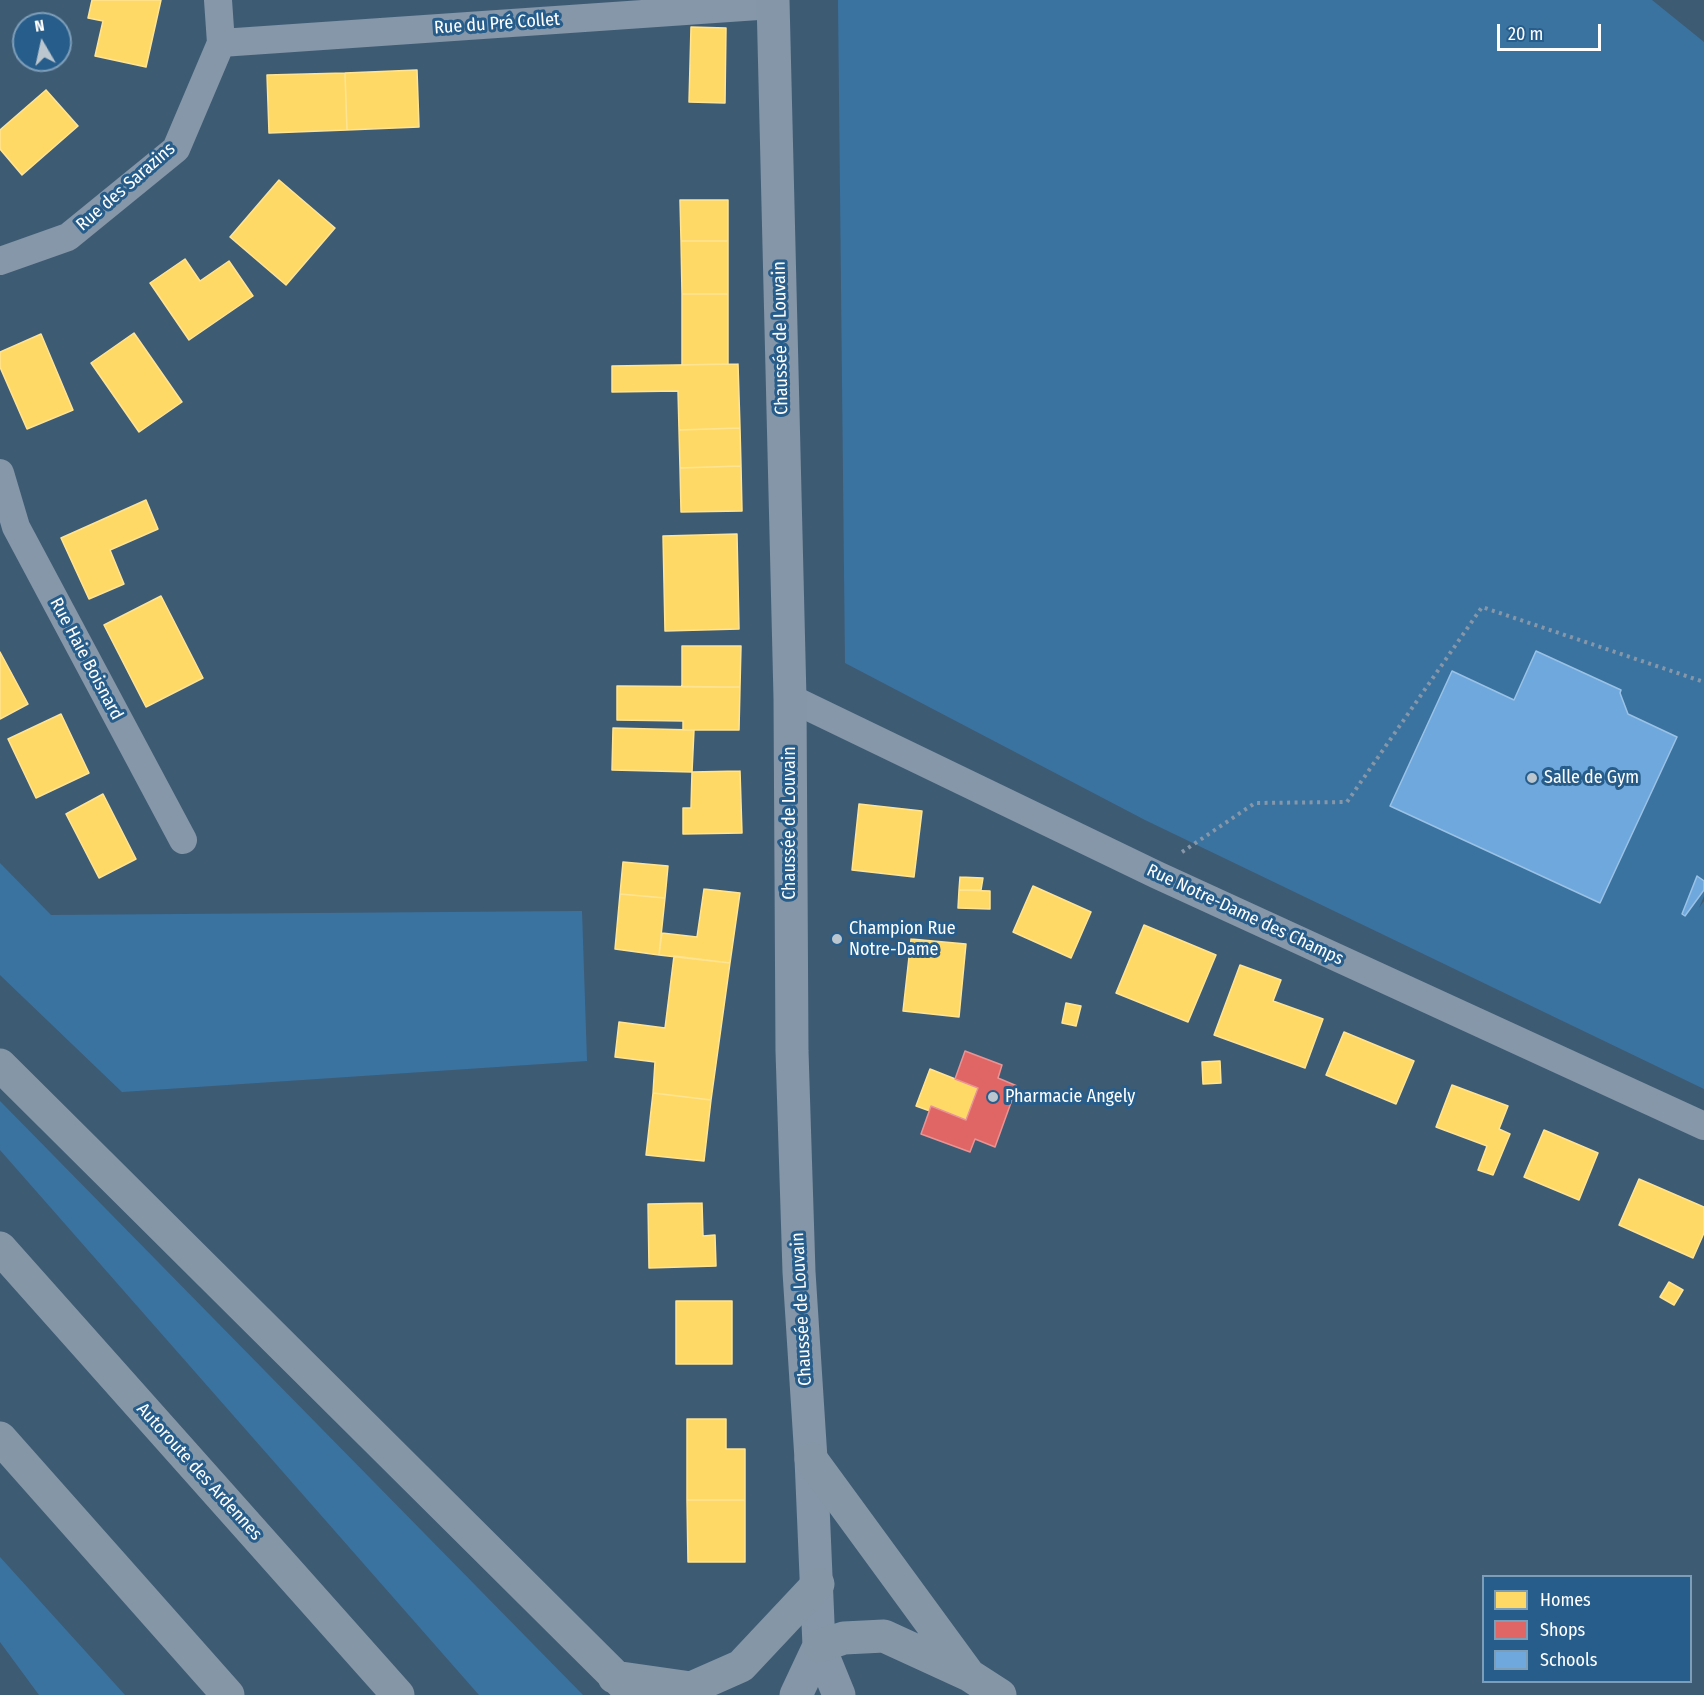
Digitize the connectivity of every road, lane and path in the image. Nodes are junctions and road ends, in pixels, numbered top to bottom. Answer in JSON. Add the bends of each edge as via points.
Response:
{"nodes":[{"id":1,"x":218,"y":0,"type":"edge"},
{"id":2,"x":773,"y":2,"type":"edge"},
{"id":3,"x":221,"y":43,"type":"junction"},
{"id":4,"x":0,"y":261,"type":"edge"},
{"id":5,"x":0,"y":473,"type":"edge"},
{"id":6,"x":1704,"y":682,"type":"edge"},
{"id":7,"x":789,"y":698,"type":"junction"},
{"id":8,"x":183,"y":840,"type":"dead end"},
{"id":9,"x":1157,"y":875,"type":"junction"},
{"id":10,"x":0,"y":1065,"type":"edge"},
{"id":11,"x":1704,"y":1126,"type":"edge"},
{"id":12,"x":0,"y":1248,"type":"edge"},
{"id":13,"x":0,"y":1438,"type":"edge"},
{"id":14,"x":811,"y":1459,"type":"junction"},
{"id":15,"x":818,"y":1584,"type":"junction"},
{"id":16,"x":819,"y":1646,"type":"junction"},
{"id":17,"x":969,"y":1675,"type":"junction"},
{"id":18,"x":624,"y":1686,"type":"edge"},
{"id":19,"x":228,"y":1695,"type":"edge"},
{"id":20,"x":398,"y":1695,"type":"edge"},
{"id":21,"x":796,"y":1695,"type":"edge"},
{"id":22,"x":838,"y":1695,"type":"edge"},
{"id":23,"x":1000,"y":1695,"type":"edge"}],
"edges":[{"from":1,"to":3,"type":"street","name":"Rue des Sarazins"},
{"from":2,"to":3,"type":"street","name":"Rue du Pré Collet"},
{"from":2,"to":7,"type":"main road","name":"Chaussée de Louvain"},
{"from":3,"to":4,"type":"street","name":"Rue des Sarazins","via":[[176,149],[68,237]]},
{"from":5,"to":8,"type":"street","name":"Rue Haie Boisnard","via":[[16,527]]},
{"from":6,"to":9,"type":"path","via":[[1482,607],[1347,802],[1255,803],[1192,843]]},
{"from":7,"to":9,"type":"street","name":"Rue Notre-Dame des Champs"},
{"from":7,"to":14,"type":"main road","name":"Chaussée de Louvain","via":[[793,1069],[799,1272]]},
{"from":9,"to":11,"type":"street","name":"Rue Notre-Dame des Champs"},
{"from":10,"to":18,"type":"highway"},
{"from":12,"to":20,"type":"highway","name":"Autoroute des Ardennes"},
{"from":13,"to":19,"type":"highway"},
{"from":14,"to":15,"type":"main road","name":"Chaussée de Louvain"},
{"from":14,"to":17,"type":"highway"},
{"from":15,"to":16,"type":"main road","name":"Chaussée de Louvain"},
{"from":15,"to":18,"type":"highway","via":[[741,1666],[692,1688]]},
{"from":16,"to":17,"type":"highway","via":[[844,1638],[884,1635]]},
{"from":16,"to":21,"type":"main road","name":"Chaussée de Louvain"},
{"from":16,"to":22,"type":"main road","name":"Chaussée de Louvain"},
{"from":17,"to":23,"type":"highway"}]}
